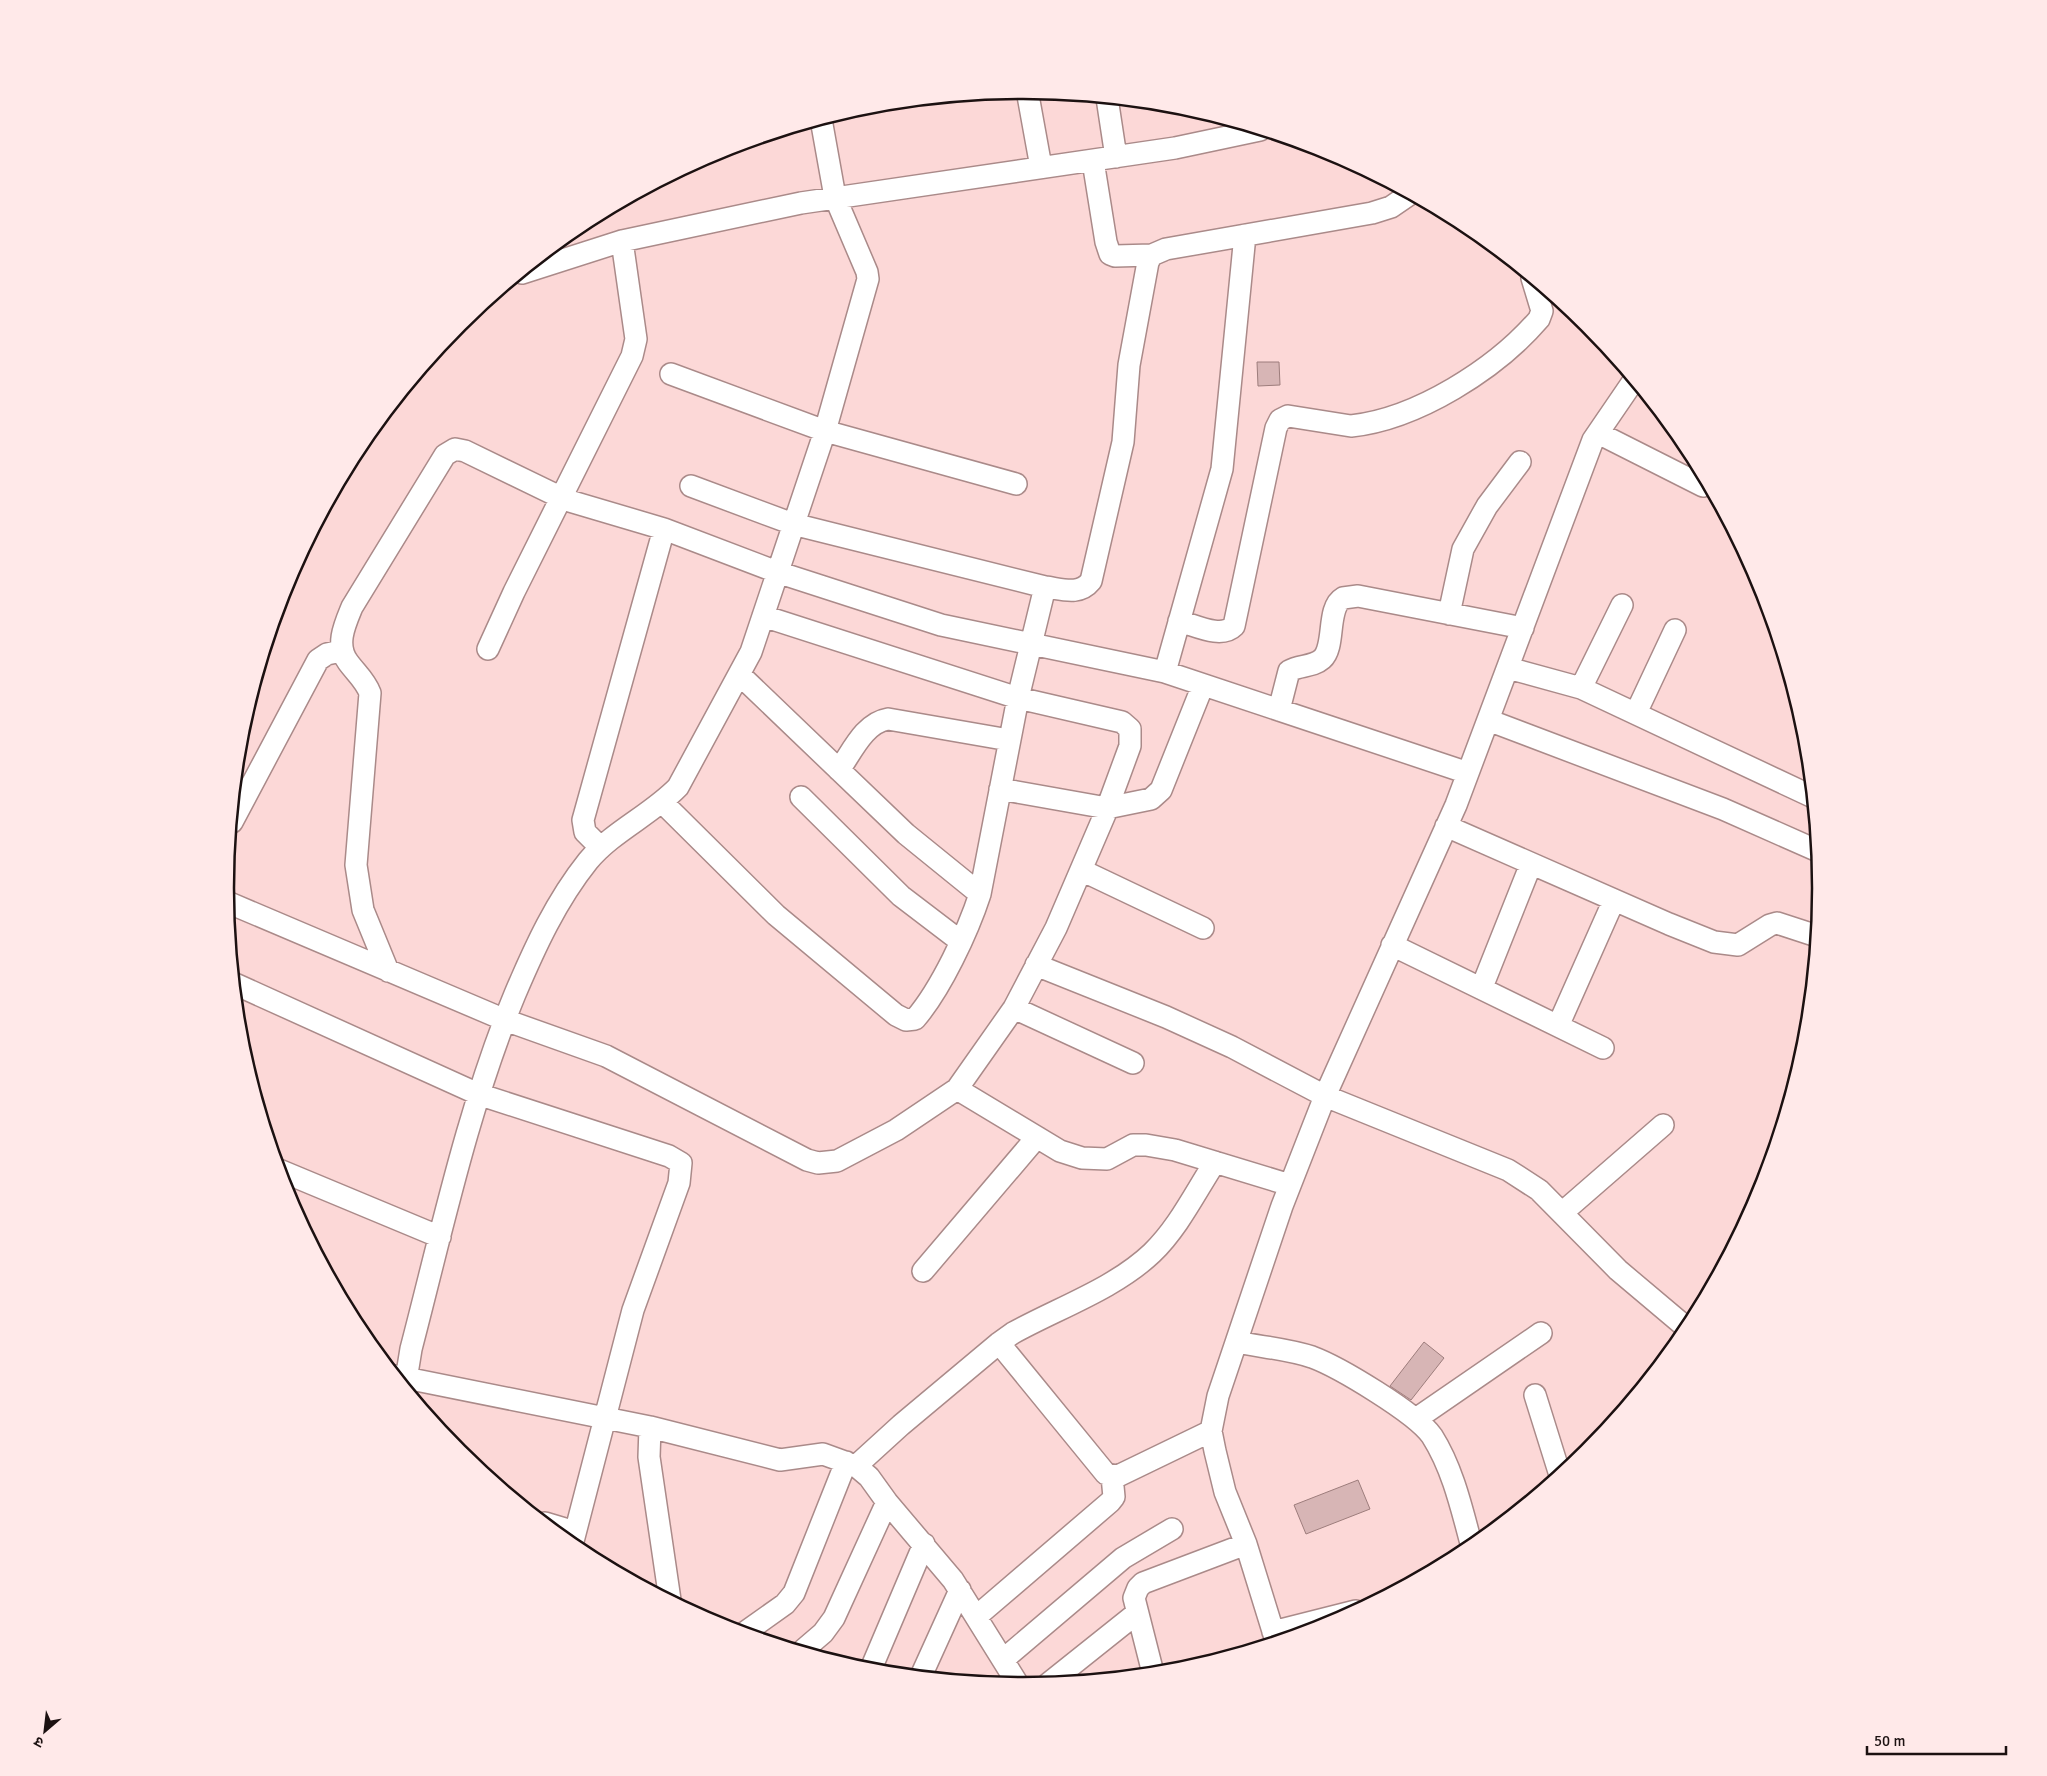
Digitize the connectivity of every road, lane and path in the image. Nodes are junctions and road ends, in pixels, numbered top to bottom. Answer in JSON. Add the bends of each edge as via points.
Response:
{"nodes":[{"id":1,"x":1029,"y":99,"type":"edge"},
{"id":2,"x":1108,"y":104,"type":"edge"},
{"id":3,"x":822,"y":125,"type":"edge"},
{"id":4,"x":1249,"y":132,"type":"edge"},
{"id":5,"x":1116,"y":157,"type":"junction"},
{"id":6,"x":1093,"y":161,"type":"junction"},
{"id":7,"x":1041,"y":167,"type":"junction"},
{"id":8,"x":835,"y":197,"type":"junction"},
{"id":9,"x":1405,"y":197,"type":"edge"},
{"id":10,"x":1245,"y":235,"type":"junction"},
{"id":11,"x":622,"y":241,"type":"junction"},
{"id":12,"x":1152,"y":255,"type":"junction"},
{"id":13,"x":536,"y":268,"type":"edge"},
{"id":14,"x":1535,"y":287,"type":"edge"},
{"id":15,"x":671,"y":374,"type":"dead end"},
{"id":16,"x":1631,"y":385,"type":"edge"},
{"id":17,"x":825,"y":431,"type":"junction"},
{"id":18,"x":1598,"y":433,"type":"junction"},
{"id":19,"x":1520,"y":462,"type":"dead end"},
{"id":20,"x":1016,"y":484,"type":"dead end"},
{"id":21,"x":691,"y":486,"type":"dead end"},
{"id":22,"x":1703,"y":486,"type":"dead end"},
{"id":23,"x":562,"y":498,"type":"junction"},
{"id":24,"x":794,"y":524,"type":"junction"},
{"id":25,"x":664,"y":529,"type":"junction"},
{"id":26,"x":777,"y":572,"type":"junction"},
{"id":27,"x":1045,"y":587,"type":"junction"},
{"id":28,"x":1622,"y":604,"type":"dead end"},
{"id":29,"x":1449,"y":614,"type":"junction"},
{"id":30,"x":763,"y":616,"type":"junction"},
{"id":31,"x":1179,"y":621,"type":"junction"},
{"id":32,"x":1523,"y":628,"type":"junction"},
{"id":33,"x":1675,"y":630,"type":"dead end"},
{"id":34,"x":1030,"y":645,"type":"junction"},
{"id":35,"x":488,"y":649,"type":"dead end"},
{"id":36,"x":341,"y":650,"type":"junction"},
{"id":37,"x":1508,"y":668,"type":"junction"},
{"id":38,"x":1165,"y":672,"type":"junction"},
{"id":39,"x":740,"y":675,"type":"junction"},
{"id":40,"x":1203,"y":685,"type":"junction"},
{"id":41,"x":1581,"y":688,"type":"junction"},
{"id":42,"x":1018,"y":698,"type":"junction"},
{"id":43,"x":1279,"y":710,"type":"junction"},
{"id":44,"x":1636,"y":713,"type":"junction"},
{"id":45,"x":1488,"y":720,"type":"junction"},
{"id":46,"x":1009,"y":740,"type":"junction"},
{"id":47,"x":839,"y":770,"type":"junction"},
{"id":48,"x":1468,"y":773,"type":"junction"},
{"id":49,"x":1000,"y":789,"type":"junction"},
{"id":50,"x":1807,"y":795,"type":"edge"},
{"id":51,"x":801,"y":797,"type":"dead end"},
{"id":52,"x":663,"y":803,"type":"junction"},
{"id":53,"x":1107,"y":808,"type":"junction"},
{"id":54,"x":239,"y":810,"type":"edge"},
{"id":55,"x":1446,"y":826,"type":"junction"},
{"id":56,"x":600,"y":847,"type":"junction"},
{"id":57,"x":1811,"y":848,"type":"edge"},
{"id":58,"x":1531,"y":864,"type":"junction"},
{"id":59,"x":1080,"y":870,"type":"junction"},
{"id":60,"x":980,"y":894,"type":"junction"},
{"id":61,"x":1614,"y":900,"type":"junction"},
{"id":62,"x":235,"y":905,"type":"edge"},
{"id":63,"x":1204,"y":928,"type":"dead end"},
{"id":64,"x":1811,"y":934,"type":"edge"},
{"id":65,"x":960,"y":941,"type":"junction"},
{"id":66,"x":1392,"y":944,"type":"junction"},
{"id":67,"x":1036,"y":964,"type":"junction"},
{"id":68,"x":388,"y":971,"type":"junction"},
{"id":69,"x":241,"y":987,"type":"edge"},
{"id":70,"x":1482,"y":987,"type":"junction"},
{"id":71,"x":1014,"y":1008,"type":"junction"},
{"id":72,"x":505,"y":1020,"type":"junction"},
{"id":73,"x":1558,"y":1026,"type":"junction"},
{"id":74,"x":1603,"y":1048,"type":"dead end"},
{"id":75,"x":1133,"y":1063,"type":"dead end"},
{"id":76,"x":957,"y":1089,"type":"junction"},
{"id":77,"x":478,"y":1094,"type":"junction"},
{"id":78,"x":1325,"y":1096,"type":"junction"},
{"id":79,"x":1663,"y":1125,"type":"dead end"},
{"id":80,"x":1036,"y":1137,"type":"junction"},
{"id":81,"x":1214,"y":1162,"type":"junction"},
{"id":82,"x":288,"y":1174,"type":"edge"},
{"id":83,"x":1290,"y":1185,"type":"junction"},
{"id":84,"x":1563,"y":1212,"type":"junction"},
{"id":85,"x":440,"y":1237,"type":"junction"},
{"id":86,"x":923,"y":1271,"type":"dead end"},
{"id":87,"x":1682,"y":1324,"type":"edge"},
{"id":88,"x":1541,"y":1333,"type":"dead end"},
{"id":89,"x":1237,"y":1342,"type":"junction"},
{"id":90,"x":999,"y":1343,"type":"junction"},
{"id":91,"x":404,"y":1376,"type":"edge"},
{"id":92,"x":407,"y":1380,"type":"edge"},
{"id":93,"x":1535,"y":1396,"type":"dead end"},
{"id":94,"x":606,"y":1417,"type":"junction"},
{"id":95,"x":1416,"y":1419,"type":"junction"},
{"id":96,"x":650,"y":1427,"type":"junction"},
{"id":97,"x":1211,"y":1431,"type":"junction"},
{"id":98,"x":851,"y":1464,"type":"junction"},
{"id":99,"x":1558,"y":1468,"type":"edge"},
{"id":100,"x":1112,"y":1476,"type":"junction"},
{"id":101,"x":887,"y":1502,"type":"junction"},
{"id":102,"x":1172,"y":1529,"type":"dead end"},
{"id":103,"x":574,"y":1536,"type":"edge"},
{"id":104,"x":1470,"y":1539,"type":"edge"},
{"id":105,"x":924,"y":1544,"type":"junction"},
{"id":106,"x":1246,"y":1544,"type":"junction"},
{"id":107,"x":960,"y":1590,"type":"junction"},
{"id":108,"x":669,"y":1593,"type":"edge"},
{"id":109,"x":1137,"y":1614,"type":"junction"},
{"id":110,"x":977,"y":1616,"type":"junction"},
{"id":111,"x":751,"y":1628,"type":"edge"},
{"id":112,"x":1275,"y":1636,"type":"edge"},
{"id":113,"x":807,"y":1646,"type":"edge"},
{"id":114,"x":1004,"y":1659,"type":"junction"},
{"id":115,"x":874,"y":1663,"type":"edge"},
{"id":116,"x":1150,"y":1666,"type":"edge"},
{"id":117,"x":924,"y":1670,"type":"edge"},
{"id":118,"x":1058,"y":1676,"type":"edge"},
{"id":119,"x":1014,"y":1677,"type":"edge"}],
"edges":[{"from":1,"to":7,"type":"street"},
{"from":2,"to":5,"type":"street"},
{"from":3,"to":8,"type":"street"},
{"from":4,"to":5,"type":"street"},
{"from":5,"to":6,"type":"street"},
{"from":6,"to":7,"type":"street"},
{"from":6,"to":12,"type":"street","via":[[1110,254]]},
{"from":7,"to":8,"type":"street"},
{"from":8,"to":11,"type":"street"},
{"from":8,"to":17,"type":"street","via":[[868,280]]},
{"from":9,"to":10,"type":"street","via":[[1391,208],[1372,213]]},
{"from":10,"to":12,"type":"street","via":[[1166,249]]},
{"from":10,"to":31,"type":"street","via":[[1222,469]]},
{"from":11,"to":13,"type":"street"},
{"from":11,"to":23,"type":"street","via":[[636,339],[634,348]]},
{"from":12,"to":27,"type":"street","via":[[1129,365],[1123,442],[1091,581],[1077,591]]},
{"from":14,"to":31,"type":"street","via":[[1542,311],[1539,319],[1486,368],[1413,409],[1351,426],[1288,416],[1280,420],[1234,626],[1222,632]]},
{"from":15,"to":17,"type":"street"},
{"from":16,"to":18,"type":"street"},
{"from":17,"to":20,"type":"street"},
{"from":17,"to":24,"type":"street"},
{"from":18,"to":22,"type":"street"},
{"from":18,"to":32,"type":"street"},
{"from":19,"to":29,"type":"street","via":[[1487,506],[1463,549]]},
{"from":21,"to":24,"type":"street"},
{"from":23,"to":25,"type":"street"},
{"from":23,"to":35,"type":"street"},
{"from":23,"to":36,"type":"street","via":[[465,451],[450,451],[352,607],[342,634]]},
{"from":24,"to":26,"type":"street"},
{"from":24,"to":27,"type":"street"},
{"from":25,"to":26,"type":"street"},
{"from":25,"to":56,"type":"street","via":[[583,820],[585,832]]},
{"from":26,"to":30,"type":"street"},
{"from":26,"to":34,"type":"street","via":[[941,625]]},
{"from":27,"to":34,"type":"street"},
{"from":28,"to":41,"type":"street"},
{"from":29,"to":32,"type":"street"},
{"from":29,"to":43,"type":"street","via":[[1358,596],[1343,598],[1336,606],[1326,654],[1316,663],[1289,671]]},
{"from":30,"to":39,"type":"street"},
{"from":30,"to":42,"type":"street"},
{"from":31,"to":38,"type":"street"},
{"from":32,"to":37,"type":"street"},
{"from":33,"to":44,"type":"street"},
{"from":34,"to":38,"type":"street"},
{"from":34,"to":42,"type":"street"},
{"from":36,"to":54,"type":"street","via":[[318,660]]},
{"from":36,"to":68,"type":"street","via":[[370,693],[356,865],[363,910]]},
{"from":37,"to":41,"type":"street"},
{"from":37,"to":45,"type":"street"},
{"from":38,"to":40,"type":"street"},
{"from":39,"to":47,"type":"street"},
{"from":39,"to":52,"type":"street","via":[[678,787]]},
{"from":40,"to":43,"type":"street"},
{"from":40,"to":53,"type":"street","via":[[1157,795]]},
{"from":41,"to":44,"type":"street"},
{"from":42,"to":46,"type":"street"},
{"from":42,"to":53,"type":"street","via":[[1122,722],[1130,729],[1130,746]]},
{"from":43,"to":48,"type":"street"},
{"from":44,"to":50,"type":"street"},
{"from":45,"to":48,"type":"street"},
{"from":45,"to":57,"type":"street","via":[[1723,809]]},
{"from":46,"to":47,"type":"street","via":[[888,719],[878,721],[865,732]]},
{"from":46,"to":49,"type":"street"},
{"from":47,"to":60,"type":"street","via":[[906,834]]},
{"from":48,"to":55,"type":"street"},
{"from":49,"to":53,"type":"street"},
{"from":49,"to":60,"type":"street"},
{"from":51,"to":65,"type":"street","via":[[901,896]]},
{"from":52,"to":56,"type":"street"},
{"from":52,"to":65,"type":"street","via":[[776,915],[906,1020],[915,1019],[924,1009]]},
{"from":53,"to":59,"type":"street"},
{"from":55,"to":58,"type":"street"},
{"from":55,"to":66,"type":"street"},
{"from":56,"to":72,"type":"street","via":[[539,936]]},
{"from":58,"to":61,"type":"street"},
{"from":58,"to":70,"type":"street"},
{"from":59,"to":63,"type":"street"},
{"from":59,"to":67,"type":"street","via":[[1056,928]]},
{"from":60,"to":65,"type":"street"},
{"from":61,"to":64,"type":"street","via":[[1714,942],[1729,945],[1746,942],[1777,923]]},
{"from":61,"to":73,"type":"street"},
{"from":62,"to":68,"type":"street"},
{"from":66,"to":70,"type":"street"},
{"from":66,"to":78,"type":"street"},
{"from":67,"to":71,"type":"street"},
{"from":67,"to":78,"type":"street","via":[[1232,1047]]},
{"from":68,"to":72,"type":"street"},
{"from":69,"to":77,"type":"street"},
{"from":70,"to":73,"type":"street"},
{"from":71,"to":75,"type":"street"},
{"from":71,"to":76,"type":"street"},
{"from":72,"to":76,"type":"street","via":[[606,1056],[818,1163],[837,1161],[896,1130]]},
{"from":72,"to":77,"type":"street"},
{"from":73,"to":74,"type":"street"},
{"from":76,"to":80,"type":"street"},
{"from":77,"to":85,"type":"street"},
{"from":77,"to":94,"type":"street","via":[[669,1156],[681,1163],[679,1183],[633,1310]]},
{"from":78,"to":83,"type":"street"},
{"from":78,"to":84,"type":"street","via":[[1508,1170],[1539,1190]]},
{"from":79,"to":84,"type":"street"},
{"from":80,"to":81,"type":"street","via":[[1060,1151],[1098,1160],[1107,1159],[1133,1145],[1146,1145]]},
{"from":80,"to":86,"type":"street"},
{"from":81,"to":83,"type":"street"},
{"from":81,"to":90,"type":"street","via":[[1176,1225],[1139,1264]]},
{"from":82,"to":85,"type":"street"},
{"from":83,"to":89,"type":"street"},
{"from":84,"to":87,"type":"street","via":[[1618,1270]]},
{"from":85,"to":91,"type":"street"},
{"from":88,"to":95,"type":"street"},
{"from":89,"to":95,"type":"street","via":[[1311,1357],[1334,1366]]},
{"from":89,"to":97,"type":"street","via":[[1218,1396]]},
{"from":90,"to":98,"type":"street"},
{"from":90,"to":100,"type":"street","via":[[1106,1474]]},
{"from":92,"to":94,"type":"street"},
{"from":93,"to":99,"type":"street"},
{"from":94,"to":96,"type":"street"},
{"from":94,"to":103,"type":"street"},
{"from":95,"to":104,"type":"street","via":[[1431,1435],[1450,1472]]},
{"from":96,"to":98,"type":"street","via":[[780,1460],[823,1454]]},
{"from":96,"to":108,"type":"street","via":[[649,1458]]},
{"from":97,"to":100,"type":"street"},
{"from":97,"to":106,"type":"street","via":[[1225,1492]]},
{"from":98,"to":101,"type":"street","via":[[869,1477]]},
{"from":98,"to":111,"type":"street","via":[[794,1593],[785,1604]]},
{"from":100,"to":110,"type":"street","via":[[1114,1497],[1110,1502]]},
{"from":101,"to":105,"type":"street"},
{"from":101,"to":113,"type":"street","via":[[834,1618]]},
{"from":102,"to":114,"type":"street","via":[[1123,1558]]},
{"from":105,"to":107,"type":"street"},
{"from":105,"to":115,"type":"street"},
{"from":106,"to":109,"type":"street","via":[[1143,1583],[1134,1598]]},
{"from":106,"to":112,"type":"street"},
{"from":107,"to":110,"type":"street"},
{"from":107,"to":117,"type":"street"},
{"from":109,"to":116,"type":"street"},
{"from":109,"to":118,"type":"street"},
{"from":110,"to":114,"type":"street"},
{"from":114,"to":119,"type":"street"}]}
